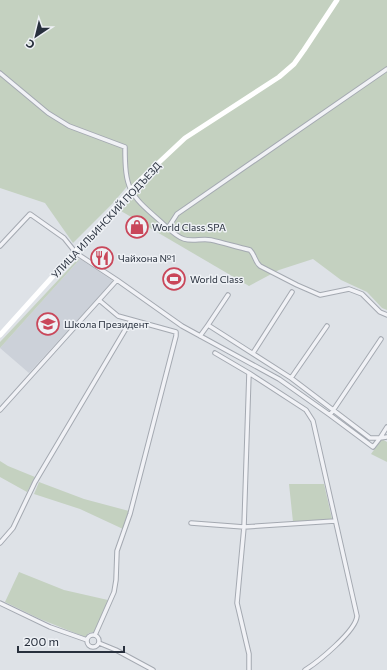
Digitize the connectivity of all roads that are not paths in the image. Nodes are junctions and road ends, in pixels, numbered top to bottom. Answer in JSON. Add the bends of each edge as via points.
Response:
{"nodes":[{"id":1,"x":337,"y":0,"type":"edge"},
{"id":2,"x":387,"y":69,"type":"edge"},
{"id":3,"x":0,"y":73,"type":"edge"},
{"id":4,"x":130,"y":191,"type":"junction"},
{"id":5,"x":168,"y":228,"type":"junction"},
{"id":6,"x":0,"y":246,"type":"edge"},
{"id":7,"x":76,"y":253,"type":"junction"},
{"id":8,"x":117,"y":280,"type":"junction"},
{"id":9,"x":292,"y":292,"type":"dead end"},
{"id":10,"x":228,"y":295,"type":"dead end"},
{"id":11,"x":99,"y":300,"type":"junction"},
{"id":12,"x":387,"y":315,"type":"edge"},
{"id":13,"x":131,"y":320,"type":"junction"},
{"id":14,"x":208,"y":325,"type":"junction"},
{"id":15,"x":327,"y":326,"type":"dead end"},
{"id":16,"x":0,"y":335,"type":"edge"},
{"id":17,"x":200,"y":336,"type":"junction"},
{"id":18,"x":381,"y":339,"type":"dead end"},
{"id":19,"x":216,"y":353,"type":"dead end"},
{"id":20,"x":253,"y":353,"type":"junction"},
{"id":21,"x":249,"y":374,"type":"junction"},
{"id":22,"x":291,"y":378,"type":"junction"},
{"id":23,"x":0,"y":410,"type":"edge"},
{"id":24,"x":332,"y":410,"type":"junction"},
{"id":25,"x":330,"y":415,"type":"junction"},
{"id":26,"x":387,"y":427,"type":"edge"},
{"id":27,"x":387,"y":437,"type":"edge"},
{"id":28,"x":380,"y":438,"type":"junction"},
{"id":29,"x":335,"y":522,"type":"junction"},
{"id":30,"x":191,"y":523,"type":"dead end"},
{"id":31,"x":244,"y":527,"type":"junction"},
{"id":32,"x":0,"y":543,"type":"edge"},
{"id":33,"x":0,"y":603,"type":"edge"},
{"id":34,"x":95,"y":635,"type":"junction"},
{"id":35,"x":86,"y":640,"type":"junction"},
{"id":36,"x":99,"y":643,"type":"junction"},
{"id":37,"x":153,"y":670,"type":"edge"},
{"id":38,"x":250,"y":670,"type":"edge"},
{"id":39,"x":305,"y":670,"type":"edge"}],
"edges":[{"from":1,"to":4,"type":"main road","name":"УЛИЦА ИЛЬИНСКИЙ ПОДЪЕЗД","via":[[294,64],[279,77],[185,138]]},
{"from":2,"to":5,"type":"street","via":[[178,214]]},
{"from":3,"to":4,"type":"street","via":[[48,113],[68,126],[125,147]]},
{"from":4,"to":5,"type":"street","via":[[138,202]]},
{"from":4,"to":7,"type":"main road","name":"УЛИЦА ИЛЬИНСКИЙ ПОДЪЕЗД"},
{"from":5,"to":12,"type":"street","via":[[184,239],[210,240],[250,250],[260,266],[320,295],[349,289],[362,294],[380,312]]},
{"from":6,"to":7,"type":"street","via":[[30,214],[64,238]]},
{"from":7,"to":8,"type":"street"},
{"from":7,"to":16,"type":"main road","name":"УЛИЦА ИЛЬИНСКИЙ ПОДЪЕЗД"},
{"from":8,"to":11,"type":"street"},
{"from":8,"to":17,"type":"street"},
{"from":9,"to":20,"type":"street"},
{"from":10,"to":14,"type":"street"},
{"from":11,"to":13,"type":"street","via":[[118,316]]},
{"from":11,"to":23,"type":"street"},
{"from":13,"to":32,"type":"street","via":[[35,482],[13,528]]},
{"from":13,"to":34,"type":"street","via":[[176,332],[176,336],[130,514],[117,551],[114,592]]},
{"from":14,"to":17,"type":"street"},
{"from":14,"to":20,"type":"street"},
{"from":15,"to":22,"type":"street"},
{"from":17,"to":25,"type":"street","via":[[279,379]]},
{"from":18,"to":24,"type":"street"},
{"from":19,"to":21,"type":"street"},
{"from":20,"to":22,"type":"street"},
{"from":21,"to":29,"type":"street","via":[[306,410],[313,421]]},
{"from":21,"to":31,"type":"street"},
{"from":22,"to":24,"type":"street"},
{"from":24,"to":25,"type":"street"},
{"from":24,"to":28,"type":"street","via":[[370,438]]},
{"from":25,"to":28,"type":"street","via":[[373,447]]},
{"from":26,"to":28,"type":"street"},
{"from":27,"to":28,"type":"street"},
{"from":29,"to":31,"type":"street"},
{"from":29,"to":39,"type":"street","via":[[358,618],[341,640]]},
{"from":30,"to":31,"type":"street"},
{"from":31,"to":38,"type":"street","via":[[237,603],[249,654]]},
{"from":33,"to":35,"type":"street","via":[[50,627]]},
{"from":34,"to":35,"type":"street","via":[[90,635]]},
{"from":34,"to":36,"type":"street"},
{"from":35,"to":36,"type":"street","via":[[93,648]]},
{"from":36,"to":37,"type":"street"}]}
